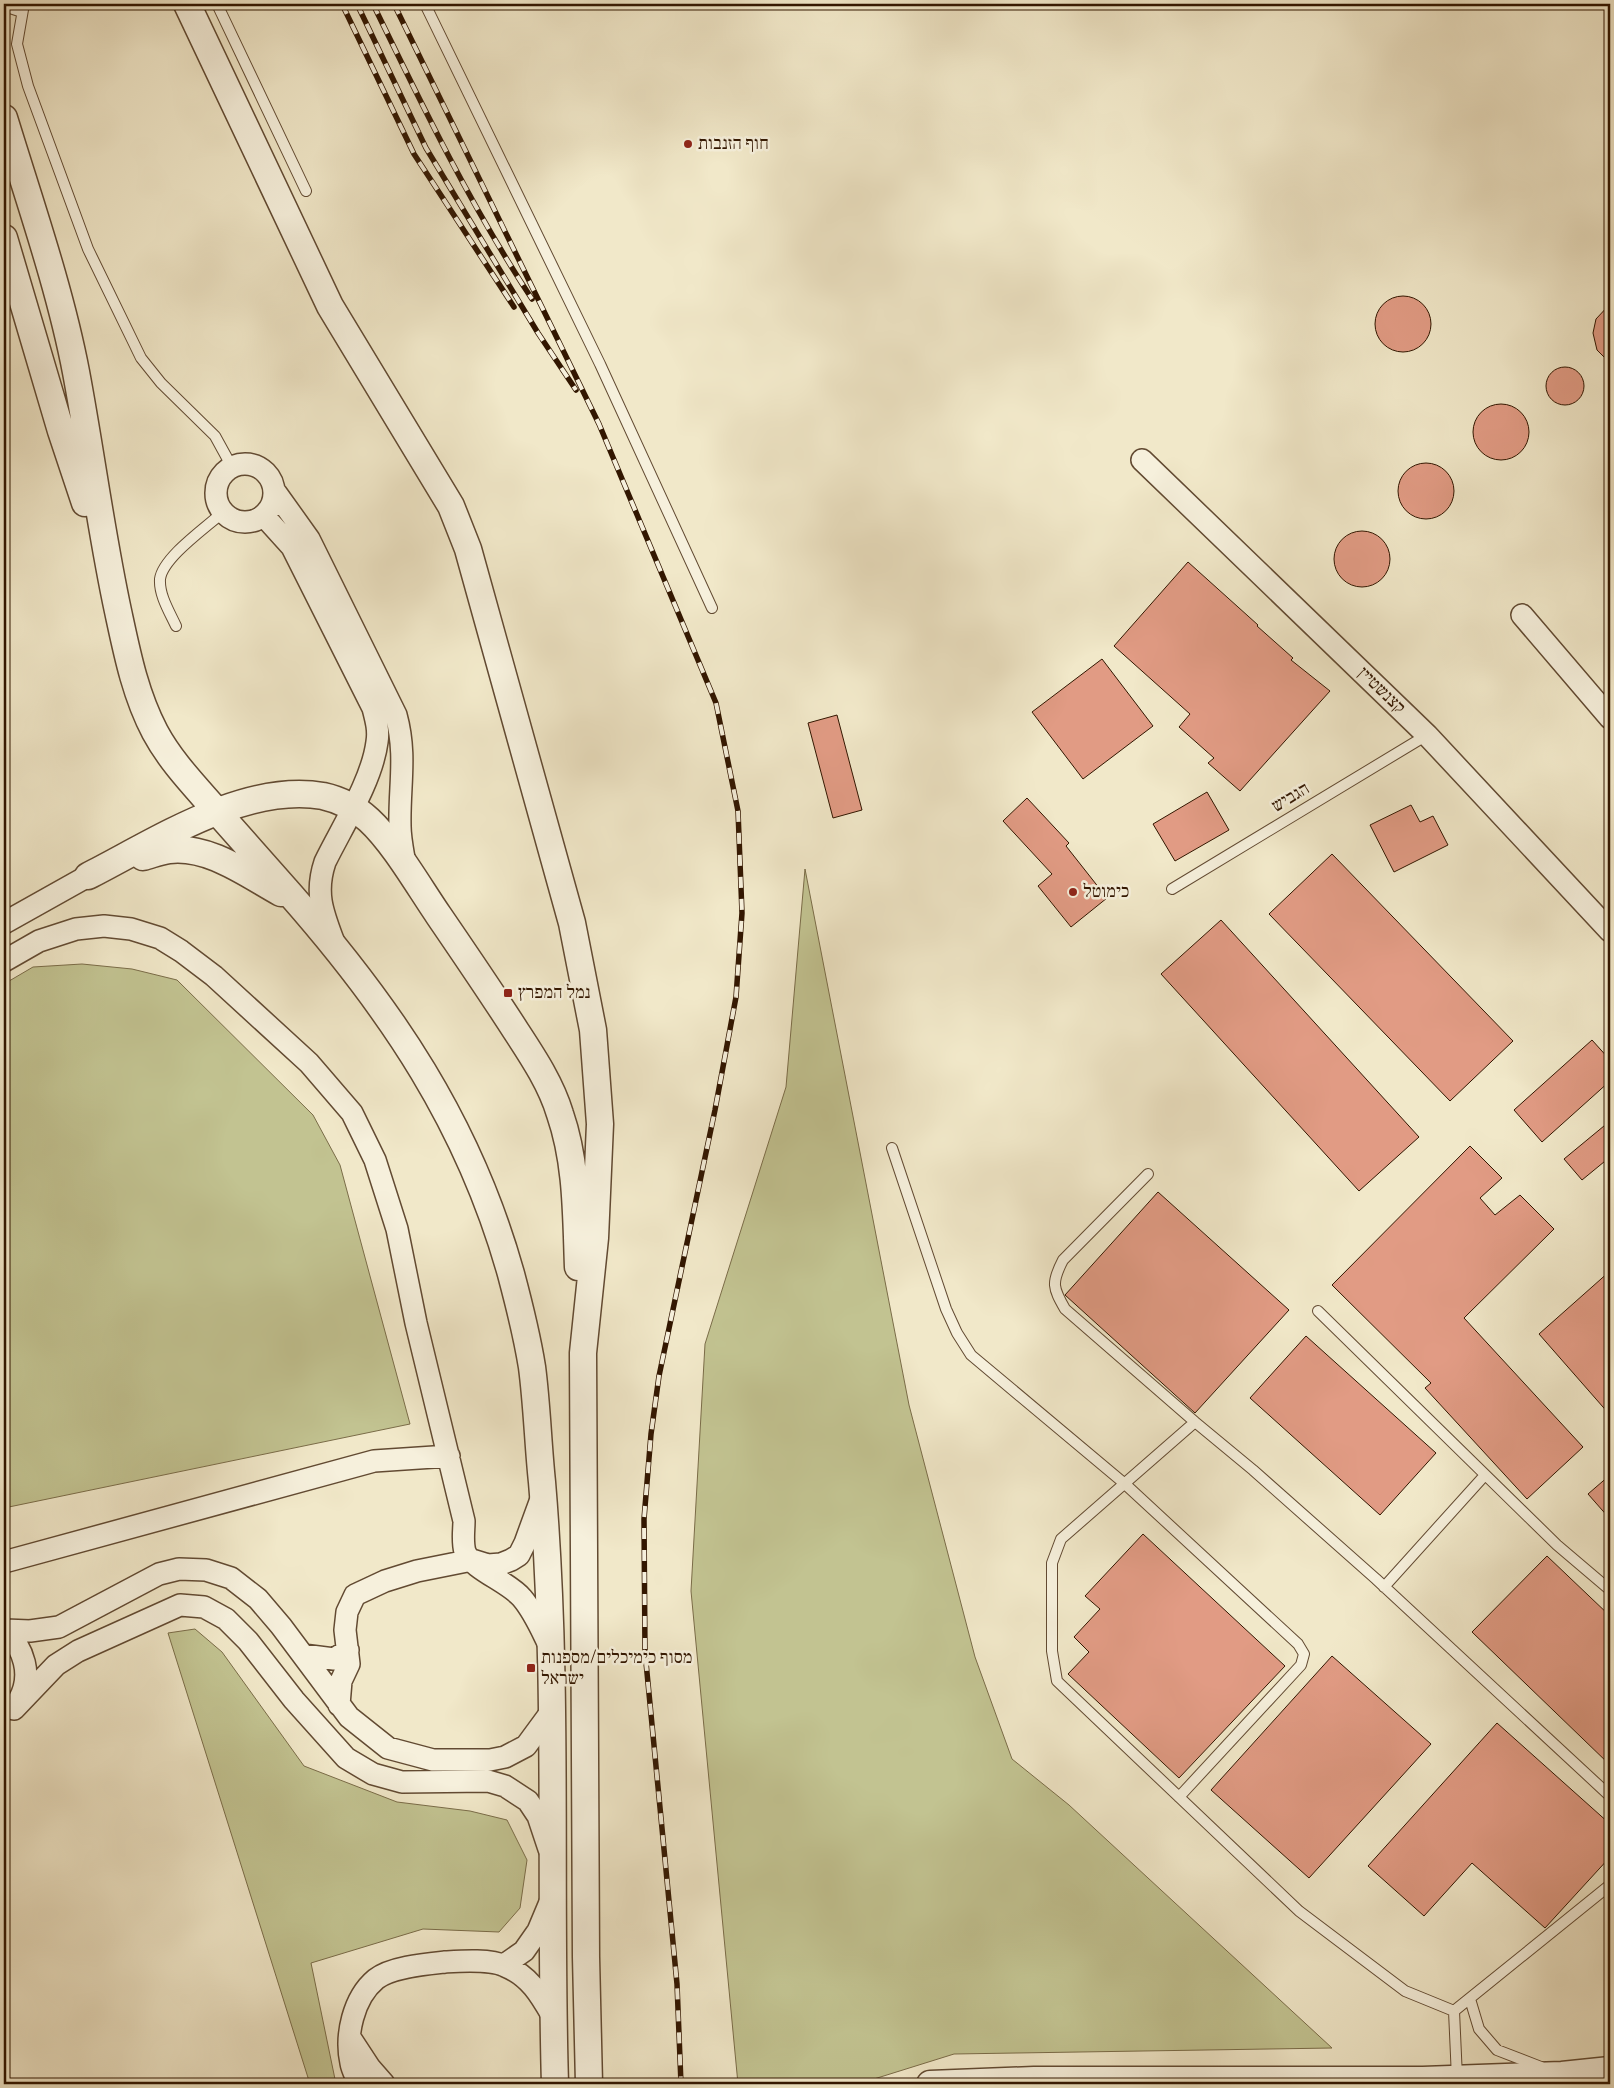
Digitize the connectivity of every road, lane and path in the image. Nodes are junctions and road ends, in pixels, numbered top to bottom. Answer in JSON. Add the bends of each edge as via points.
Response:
{"nodes":[{"id":1,"x":187,"y":4,"type":"edge"},
{"id":2,"x":217,"y":4,"type":"edge"},
{"id":3,"x":425,"y":4,"type":"edge"},
{"id":4,"x":4,"y":6,"type":"edge"},
{"id":5,"x":23,"y":8,"type":"edge"},
{"id":6,"x":4,"y":118,"type":"edge"},
{"id":7,"x":306,"y":191,"type":"dead end"},
{"id":8,"x":4,"y":238,"type":"edge"},
{"id":9,"x":1142,"y":460,"type":"dead end"},
{"id":10,"x":232,"y":467,"type":"junction"},
{"id":11,"x":274,"y":490,"type":"junction"},
{"id":12,"x":223,"y":512,"type":"junction"},
{"id":13,"x":264,"y":516,"type":"junction"},
{"id":14,"x":111,"y":578,"type":"junction"},
{"id":15,"x":712,"y":608,"type":"dead end"},
{"id":16,"x":1522,"y":615,"type":"dead end"},
{"id":17,"x":176,"y":626,"type":"dead end"},
{"id":18,"x":1610,"y":718,"type":"edge"},
{"id":19,"x":1427,"y":734,"type":"junction"},
{"id":20,"x":352,"y":807,"type":"junction"},
{"id":21,"x":217,"y":811,"type":"junction"},
{"id":22,"x":406,"y":867,"type":"junction"},
{"id":23,"x":88,"y":876,"type":"junction"},
{"id":24,"x":1172,"y":889,"type":"dead end"},
{"id":25,"x":296,"y":901,"type":"junction"},
{"id":26,"x":4,"y":923,"type":"edge"},
{"id":27,"x":1610,"y":931,"type":"edge"},
{"id":28,"x":337,"y":951,"type":"junction"},
{"id":29,"x":4,"y":961,"type":"edge"},
{"id":30,"x":892,"y":1148,"type":"dead end"},
{"id":31,"x":1148,"y":1174,"type":"dead end"},
{"id":32,"x":1318,"y":1311,"type":"dead end"},
{"id":33,"x":583,"y":1353,"type":"junction"},
{"id":34,"x":1195,"y":1422,"type":"junction"},
{"id":35,"x":449,"y":1456,"type":"junction"},
{"id":36,"x":1485,"y":1475,"type":"junction"},
{"id":37,"x":1124,"y":1484,"type":"junction"},
{"id":38,"x":543,"y":1494,"type":"junction"},
{"id":39,"x":472,"y":1560,"type":"junction"},
{"id":40,"x":4,"y":1562,"type":"edge"},
{"id":41,"x":1384,"y":1587,"type":"junction"},
{"id":42,"x":1610,"y":1590,"type":"edge"},
{"id":43,"x":4,"y":1630,"type":"edge"},
{"id":44,"x":550,"y":1648,"type":"junction"},
{"id":45,"x":348,"y":1650,"type":"junction"},
{"id":46,"x":303,"y":1655,"type":"junction"},
{"id":47,"x":339,"y":1704,"type":"junction"},
{"id":48,"x":551,"y":1712,"type":"junction"},
{"id":49,"x":9,"y":1713,"type":"edge"},
{"id":50,"x":1610,"y":1796,"type":"edge"},
{"id":51,"x":1179,"y":1797,"type":"junction"},
{"id":52,"x":552,"y":1855,"type":"junction"},
{"id":53,"x":1610,"y":1885,"type":"edge"},
{"id":54,"x":552,"y":1898,"type":"junction"},
{"id":55,"x":504,"y":1965,"type":"junction"},
{"id":56,"x":1470,"y":1999,"type":"junction"},
{"id":57,"x":1454,"y":2011,"type":"junction"},
{"id":58,"x":553,"y":2017,"type":"junction"},
{"id":59,"x":350,"y":2037,"type":"junction"},
{"id":60,"x":1610,"y":2070,"type":"edge"},
{"id":61,"x":1562,"y":2075,"type":"junction"},
{"id":62,"x":1457,"y":2082,"type":"edge"},
{"id":63,"x":359,"y":2084,"type":"edge"},
{"id":64,"x":384,"y":2084,"type":"edge"},
{"id":65,"x":555,"y":2084,"type":"edge"},
{"id":66,"x":589,"y":2084,"type":"edge"},
{"id":67,"x":930,"y":2084,"type":"edge"}],
"edges":[{"from":1,"to":33,"type":"street","via":[[330,306],[451,506],[468,549],[572,923],[593,1030],[600,1124],[599,1176]]},
{"from":2,"to":7,"type":"lane"},
{"from":3,"to":15,"type":"lane","via":[[600,364]]},
{"from":4,"to":5,"type":"lane"},
{"from":5,"to":10,"type":"lane","via":[[17,44],[28,86],[88,248],[141,358],[160,383],[215,436]]},
{"from":6,"to":14,"type":"street","via":[[73,358]]},
{"from":8,"to":14,"type":"street","via":[[61,431]]},
{"from":9,"to":19,"type":"street","name":"קצנשטיין"},
{"from":10,"to":11,"type":"street","via":[[242,464],[260,469],[268,475]]},
{"from":10,"to":12,"type":"street","via":[[217,487],[216,496]]},
{"from":11,"to":13,"type":"street","via":[[274,500]]},
{"from":11,"to":22,"type":"street","via":[[309,538],[396,715],[403,759],[400,827]]},
{"from":12,"to":13,"type":"street","via":[[230,518],[247,522]]},
{"from":12,"to":17,"type":"lane","via":[[167,562],[160,577],[161,593]]},
{"from":13,"to":20,"type":"street","via":[[292,547],[373,708],[378,725],[377,742],[366,779]]},
{"from":14,"to":21,"type":"street","via":[[132,674],[156,734],[175,764]]},
{"from":16,"to":18,"type":"street"},
{"from":19,"to":24,"type":"lane","name":"הגביש"},
{"from":19,"to":27,"type":"street","name":"קצנשטיין"},
{"from":20,"to":21,"type":"street","via":[[336,799],[290,793],[250,800]]},
{"from":20,"to":22,"type":"street","via":[[375,827]]},
{"from":20,"to":28,"type":"street","via":[[320,876],[319,897]]},
{"from":21,"to":23,"type":"street"},
{"from":21,"to":25,"type":"street"},
{"from":22,"to":33,"type":"street","via":[[536,1062],[560,1113],[573,1170]]},
{"from":23,"to":25,"type":"street","via":[[170,850],[191,851],[219,859]]},
{"from":23,"to":26,"type":"street"},
{"from":25,"to":28,"type":"street"},
{"from":28,"to":38,"type":"street","via":[[371,992],[419,1062],[469,1156],[491,1211],[511,1275],[531,1365]]},
{"from":29,"to":35,"type":"street","via":[[39,941],[76,929],[104,926],[131,929],[160,938],[214,976],[309,1063],[352,1113],[375,1160],[397,1229]]},
{"from":30,"to":37,"type":"lane","via":[[946,1309],[971,1355]]},
{"from":31,"to":34,"type":"lane","via":[[1063,1260],[1056,1274],[1055,1291],[1065,1309]]},
{"from":32,"to":36,"type":"lane"},
{"from":33,"to":66,"type":"street"},
{"from":34,"to":37,"type":"lane"},
{"from":34,"to":41,"type":"lane","via":[[1254,1470]]},
{"from":35,"to":39,"type":"street","via":[[464,1521],[466,1552]]},
{"from":35,"to":40,"type":"street","via":[[374,1461]]},
{"from":36,"to":41,"type":"lane"},
{"from":36,"to":42,"type":"lane","via":[[1556,1545]]},
{"from":37,"to":51,"type":"lane","via":[[1061,1539],[1052,1563],[1052,1651],[1057,1681]]},
{"from":37,"to":51,"type":"lane","via":[[1298,1644],[1304,1654],[1302,1665]]},
{"from":38,"to":39,"type":"street","via":[[519,1555],[500,1564],[488,1565]]},
{"from":38,"to":44,"type":"street"},
{"from":39,"to":44,"type":"street","via":[[522,1597],[534,1613]]},
{"from":39,"to":45,"type":"street","via":[[385,1580],[355,1595],[347,1612]]},
{"from":41,"to":50,"type":"lane"},
{"from":43,"to":46,"type":"street","via":[[30,1632],[59,1627],[159,1574],[179,1569],[206,1570],[231,1578],[258,1599]]},
{"from":43,"to":49,"type":"street","via":[[24,1657],[26,1674],[23,1692]]},
{"from":44,"to":48,"type":"street"},
{"from":45,"to":46,"type":"street","via":[[334,1659]]},
{"from":45,"to":47,"type":"street","via":[[349,1664],[341,1681]]},
{"from":46,"to":47,"type":"street"},
{"from":47,"to":48,"type":"street","via":[[348,1717],[388,1748],[433,1760],[505,1758],[526,1746]]},
{"from":48,"to":52,"type":"street"},
{"from":49,"to":52,"type":"street","via":[[56,1665],[78,1651],[180,1605],[204,1606],[226,1618],[248,1641],[294,1700],[346,1758],[373,1774],[402,1782],[488,1781],[505,1786],[528,1800],[538,1816]]},
{"from":51,"to":57,"type":"lane","via":[[1299,1911],[1405,1991]]},
{"from":52,"to":54,"type":"street"},
{"from":53,"to":56,"type":"lane"},
{"from":54,"to":55,"type":"street","via":[[538,1931],[524,1951]]},
{"from":54,"to":58,"type":"street"},
{"from":55,"to":58,"type":"street","via":[[538,1990]]},
{"from":55,"to":59,"type":"street","via":[[465,1961],[431,1964],[396,1970],[376,1979],[361,1996]]},
{"from":56,"to":57,"type":"lane"},
{"from":56,"to":61,"type":"lane","via":[[1479,2029],[1497,2050]]},
{"from":57,"to":62,"type":"lane"},
{"from":58,"to":65,"type":"street"},
{"from":59,"to":63,"type":"street","via":[[351,2063]]},
{"from":59,"to":64,"type":"street"},
{"from":60,"to":61,"type":"street"},
{"from":61,"to":62,"type":"street"},
{"from":62,"to":67,"type":"street","via":[[1034,2080]]}]}
